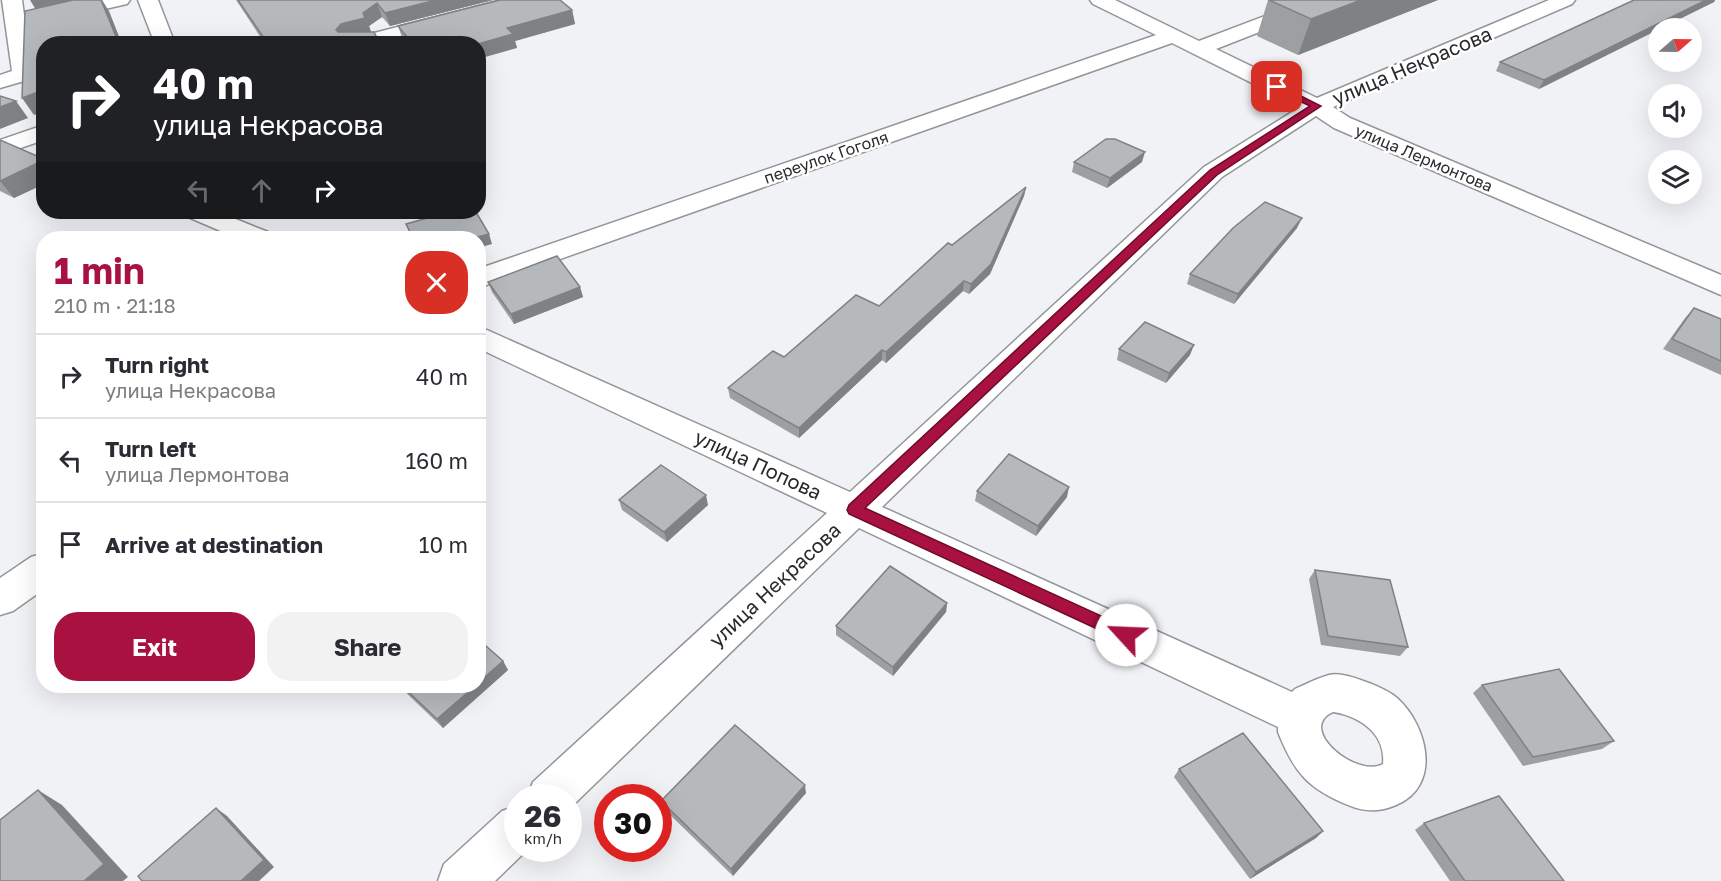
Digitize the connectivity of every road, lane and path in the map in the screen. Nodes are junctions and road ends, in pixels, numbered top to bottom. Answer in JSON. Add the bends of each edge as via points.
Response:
{"nodes":[{"id":1,"x":12,"y":0,"type":"edge"},
{"id":2,"x":120,"y":0,"type":"edge"},
{"id":3,"x":148,"y":0,"type":"edge"},
{"id":4,"x":525,"y":0,"type":"edge"},
{"id":5,"x":1100,"y":0,"type":"edge"},
{"id":6,"x":1324,"y":0,"type":"edge"},
{"id":7,"x":1565,"y":0,"type":"edge"},
{"id":8,"x":1270,"y":4,"type":"dead end"},
{"id":9,"x":464,"y":7,"type":"edge"},
{"id":10,"x":1290,"y":13,"type":"junction"},
{"id":11,"x":15,"y":23,"type":"junction"},
{"id":12,"x":162,"y":36,"type":"edge"},
{"id":13,"x":378,"y":36,"type":"edge"},
{"id":14,"x":1173,"y":36,"type":"junction"},
{"id":15,"x":1199,"y":48,"type":"junction"},
{"id":16,"x":0,"y":82,"type":"edge"},
{"id":17,"x":1317,"y":106,"type":"junction"},
{"id":18,"x":36,"y":139,"type":"edge"},
{"id":19,"x":0,"y":148,"type":"edge"},
{"id":20,"x":214,"y":219,"type":"edge"},
{"id":21,"x":242,"y":231,"type":"edge"},
{"id":22,"x":486,"y":276,"type":"edge"},
{"id":23,"x":1721,"y":286,"type":"edge"},
{"id":24,"x":486,"y":340,"type":"edge"},
{"id":25,"x":854,"y":510,"type":"junction"},
{"id":26,"x":36,"y":574,"type":"edge"},
{"id":27,"x":0,"y":599,"type":"edge"},
{"id":28,"x":1299,"y":716,"type":"dead end"},
{"id":29,"x":564,"y":784,"type":"edge"},
{"id":30,"x":504,"y":840,"type":"edge"},
{"id":31,"x":461,"y":881,"type":"edge"}],
"edges":[{"from":1,"to":11,"type":"street"},
{"from":2,"to":11,"type":"street"},
{"from":3,"to":12,"type":"street"},
{"from":4,"to":9,"type":"street"},
{"from":5,"to":14,"type":"street","name":"улица Лермонтова"},
{"from":6,"to":10,"type":"street"},
{"from":7,"to":17,"type":"street","name":"улица Некрасова"},
{"from":8,"to":10,"type":"street"},
{"from":9,"to":13,"type":"street"},
{"from":10,"to":15,"type":"street"},
{"from":11,"to":16,"type":"street","via":[[23,74]]},
{"from":14,"to":15,"type":"street","name":"улица Лермонтова"},
{"from":14,"to":22,"type":"street","name":"переулок Гоголя"},
{"from":15,"to":17,"type":"street","name":"улица Лермонтова"},
{"from":17,"to":23,"type":"street","name":"улица Лермонтова","via":[[1342,123]]},
{"from":17,"to":25,"type":"street","name":"улица Некрасова","via":[[1213,172]]},
{"from":18,"to":19,"type":"street"},
{"from":20,"to":21,"type":"street"},
{"from":24,"to":25,"type":"street","name":"улица Попова"},
{"from":25,"to":28,"type":"street","name":"улица Попова"},
{"from":25,"to":29,"type":"street","name":"улица Некрасова"},
{"from":26,"to":27,"type":"street"},
{"from":30,"to":31,"type":"street"}]}
